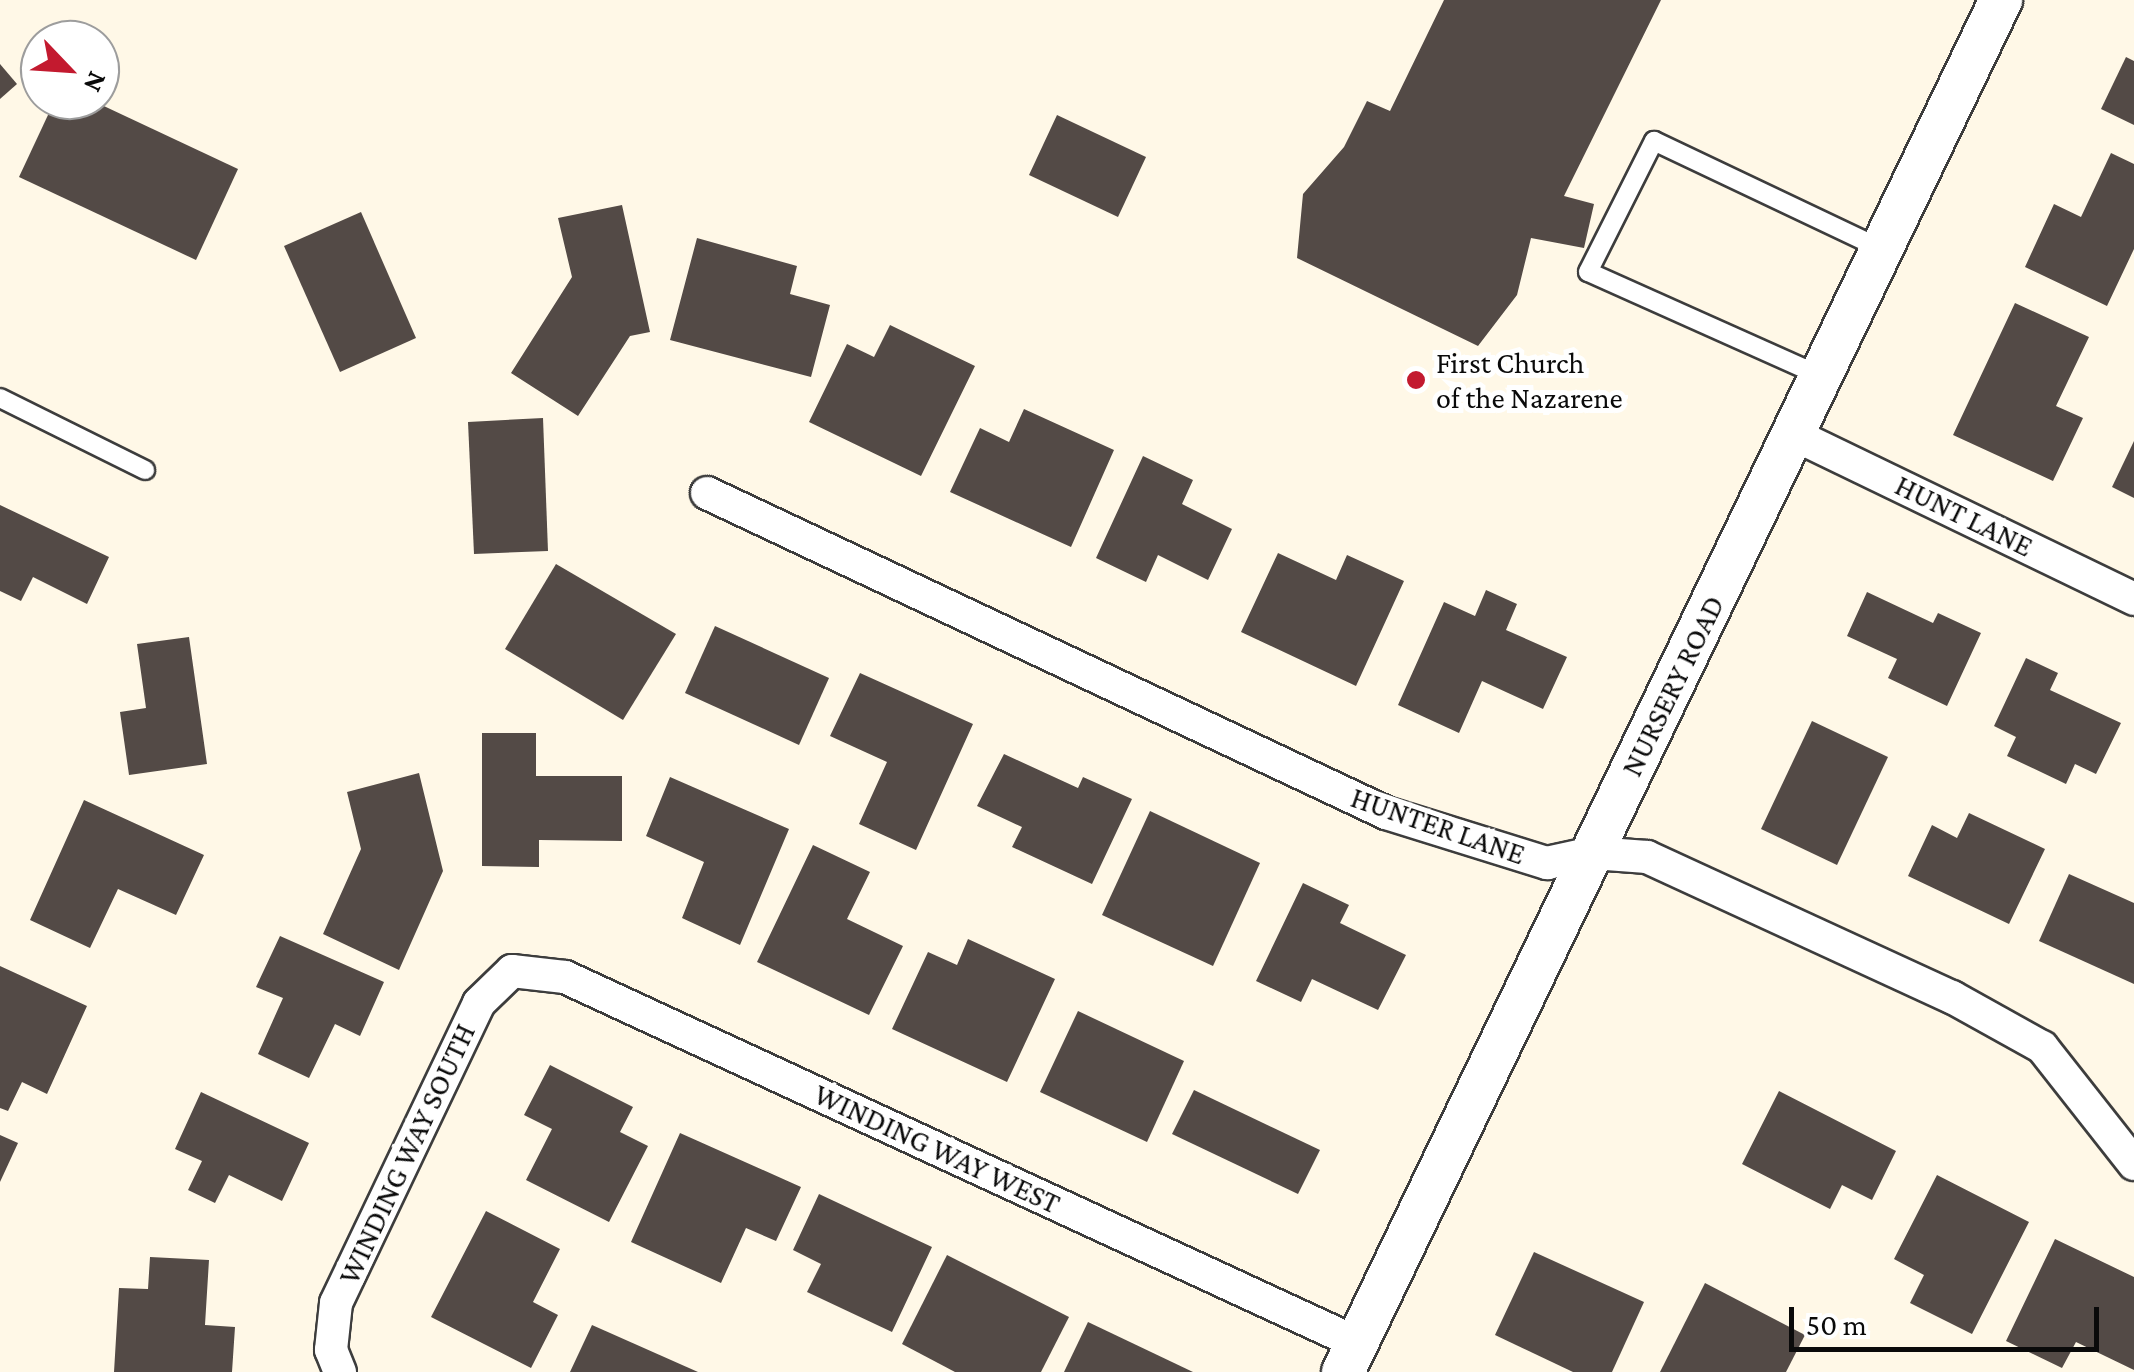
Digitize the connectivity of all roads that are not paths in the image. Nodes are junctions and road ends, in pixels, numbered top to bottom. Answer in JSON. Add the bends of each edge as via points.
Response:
{"nodes":[{"id":1,"x":2001,"y":0,"type":"edge"},
{"id":2,"x":1882,"y":249,"type":"junction"},
{"id":3,"x":1821,"y":376,"type":"junction"},
{"id":4,"x":0,"y":398,"type":"edge"},
{"id":5,"x":1793,"y":434,"type":"junction"},
{"id":6,"x":145,"y":470,"type":"dead end"},
{"id":7,"x":707,"y":492,"type":"dead end"},
{"id":8,"x":2134,"y":598,"type":"edge"},
{"id":9,"x":1594,"y":852,"type":"junction"},
{"id":10,"x":512,"y":970,"type":"joint"},
{"id":11,"x":2134,"y":1164,"type":"edge"},
{"id":12,"x":1350,"y":1357,"type":"edge"},
{"id":13,"x":335,"y":1361,"type":"edge"}],
"edges":[{"from":1,"to":2,"type":"street","name":"NURSERY ROAD"},
{"from":2,"to":3,"type":"street","name":"NURSERY ROAD"},
{"from":2,"to":3,"type":"lane","via":[[1654,141],[1588,272]]},
{"from":3,"to":5,"type":"street","name":"NURSERY ROAD"},
{"from":4,"to":6,"type":"lane"},
{"from":5,"to":8,"type":"street","name":"HUNT LANE"},
{"from":5,"to":9,"type":"street","name":"NURSERY ROAD"},
{"from":7,"to":9,"type":"street","name":"HUNTER LANE","via":[[1386,813],[1547,864]]},
{"from":9,"to":11,"type":"street","name":"HUNTER LANE","via":[[1648,858],[2042,1047]]},
{"from":9,"to":12,"type":"street","name":"NURSERY ROAD"},
{"from":10,"to":12,"type":"street","name":"WINDING WAY WEST","via":[[565,977]]},
{"from":10,"to":13,"type":"street","name":"WINDING WAY SOUTH","via":[[479,1004],[336,1303]]}]}
